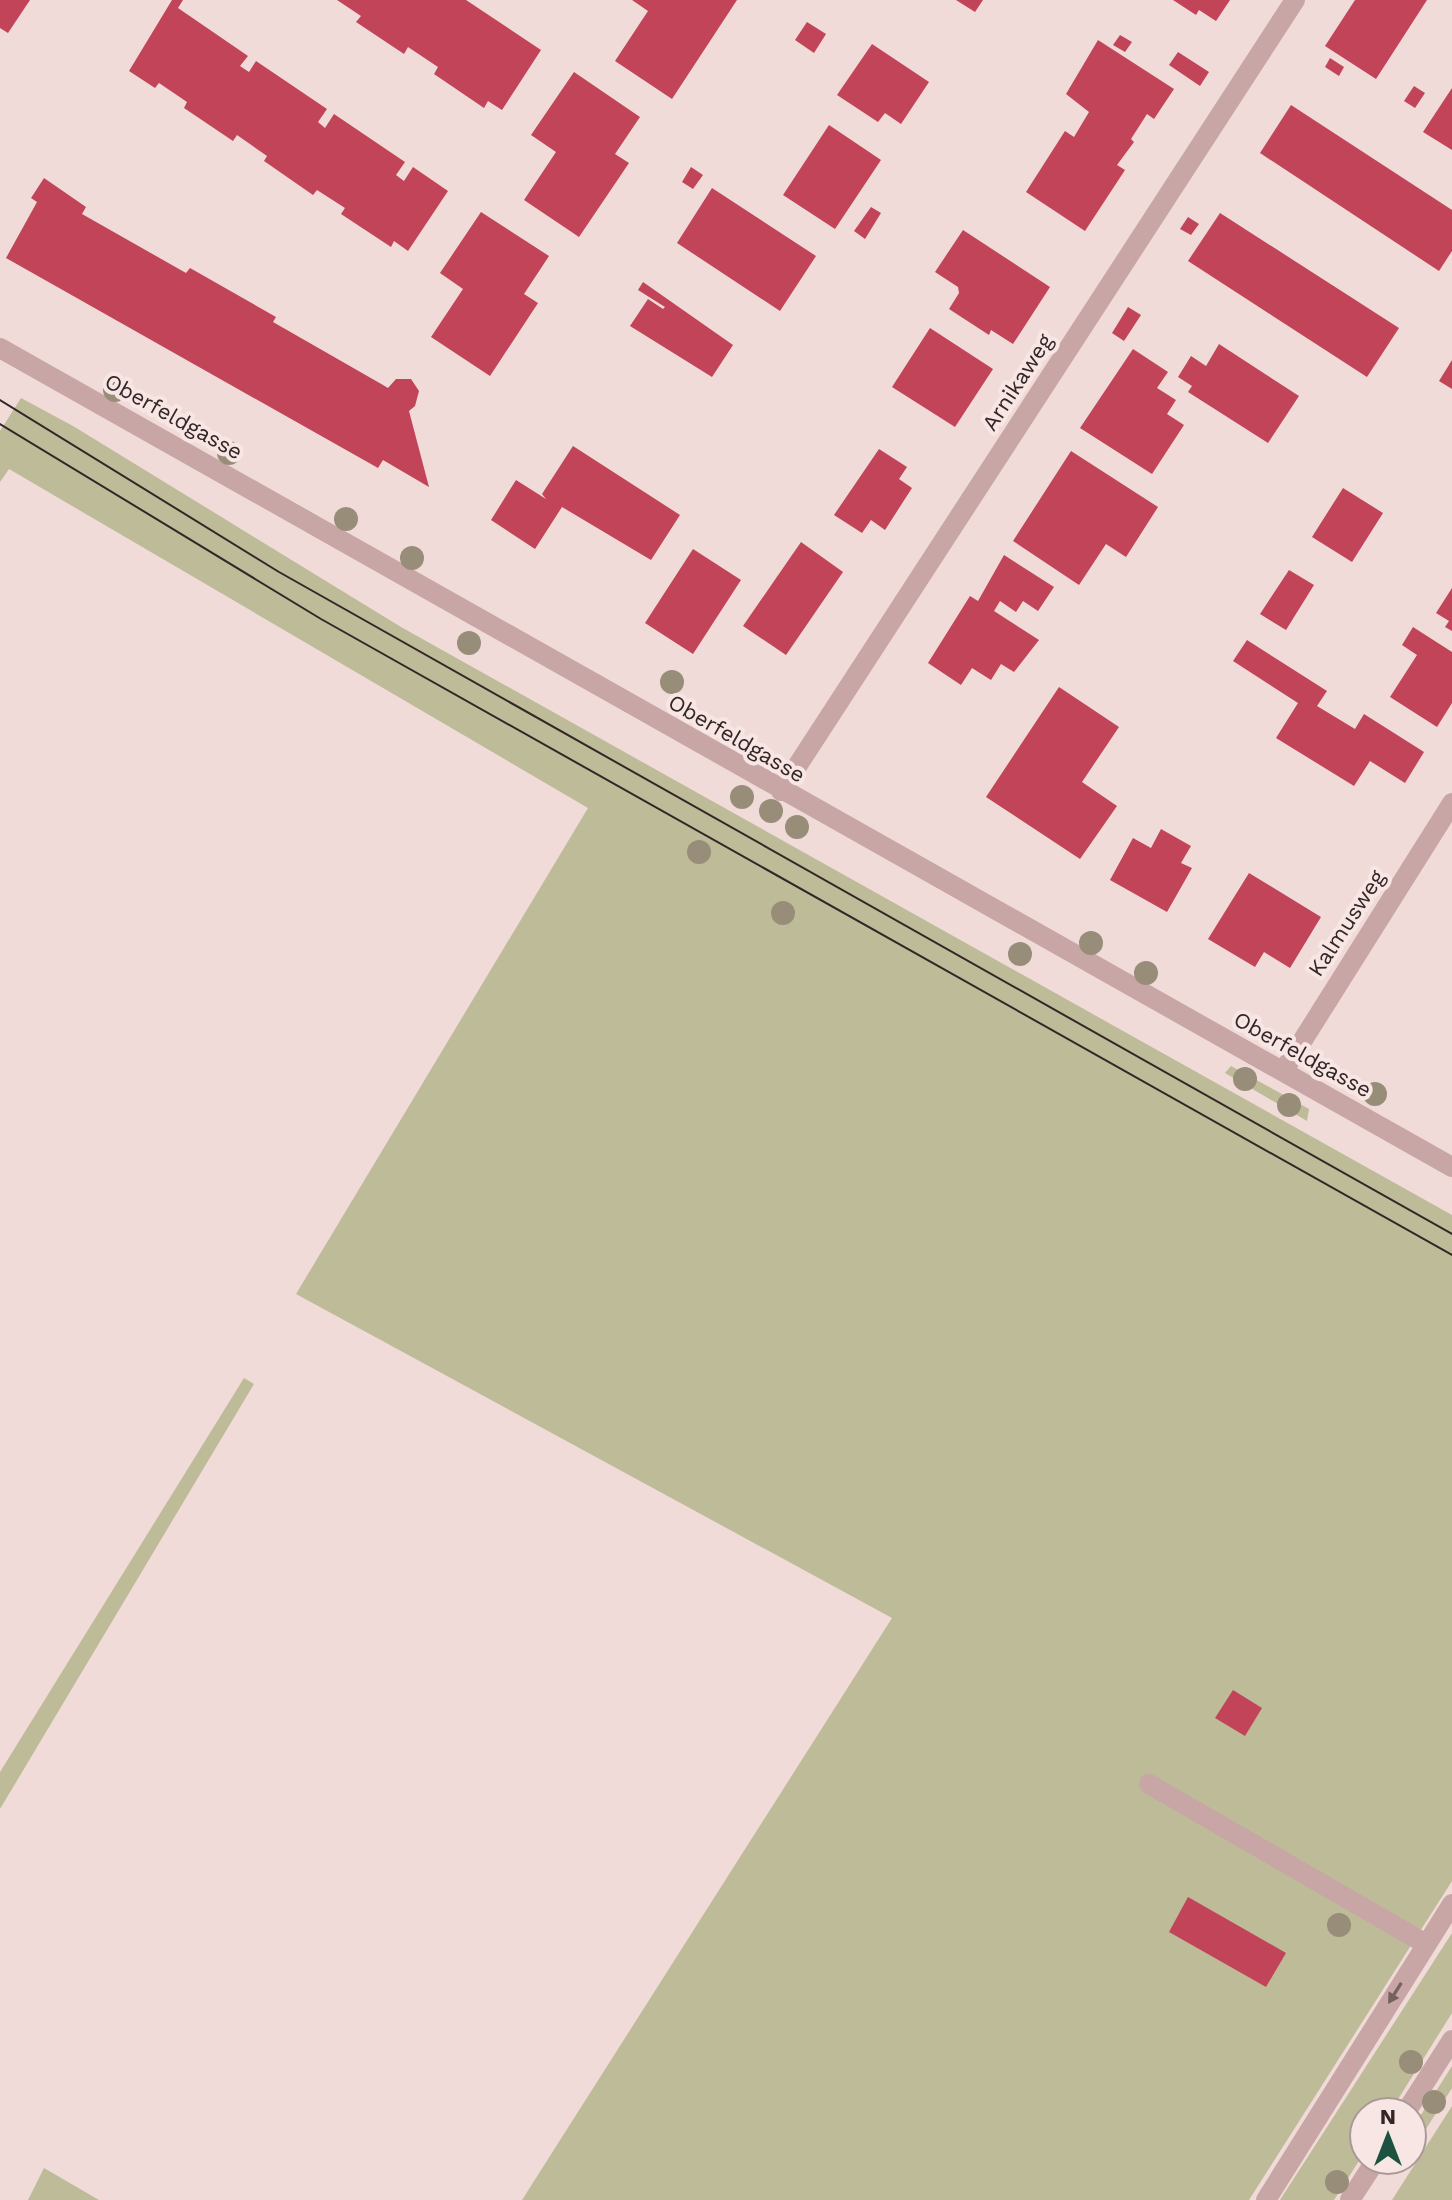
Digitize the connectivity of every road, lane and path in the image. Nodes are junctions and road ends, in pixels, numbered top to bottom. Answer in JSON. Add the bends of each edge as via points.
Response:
{"nodes":[{"id":1,"x":1295,"y":0,"type":"edge"},
{"id":2,"x":0,"y":348,"type":"edge"},
{"id":3,"x":781,"y":791,"type":"junction"},
{"id":4,"x":1452,"y":803,"type":"edge"},
{"id":5,"x":1284,"y":1070,"type":"junction"},
{"id":6,"x":1452,"y":1167,"type":"edge"},
{"id":7,"x":1149,"y":1784,"type":"dead end"},
{"id":8,"x":1452,"y":1904,"type":"edge"},
{"id":9,"x":1426,"y":1944,"type":"junction"},
{"id":10,"x":1452,"y":2040,"type":"edge"},
{"id":11,"x":1416,"y":2096,"type":"edge"},
{"id":12,"x":1366,"y":2176,"type":"edge"},
{"id":13,"x":1266,"y":2200,"type":"edge"},
{"id":14,"x":1350,"y":2200,"type":"edge"}],
"edges":[{"from":1,"to":3,"type":"street","name":"Arnikaweg"},
{"from":2,"to":3,"type":"street","name":"Oberfeldgasse"},
{"from":3,"to":5,"type":"street","name":"Oberfeldgasse"},
{"from":4,"to":5,"type":"street","name":"Kalmusweg"},
{"from":5,"to":6,"type":"street","name":"Oberfeldgasse"},
{"from":7,"to":9,"type":"street"},
{"from":8,"to":9,"type":"street"},
{"from":9,"to":13,"type":"street","one_way":true},
{"from":10,"to":11,"type":"street"},
{"from":12,"to":14,"type":"street"}]}
